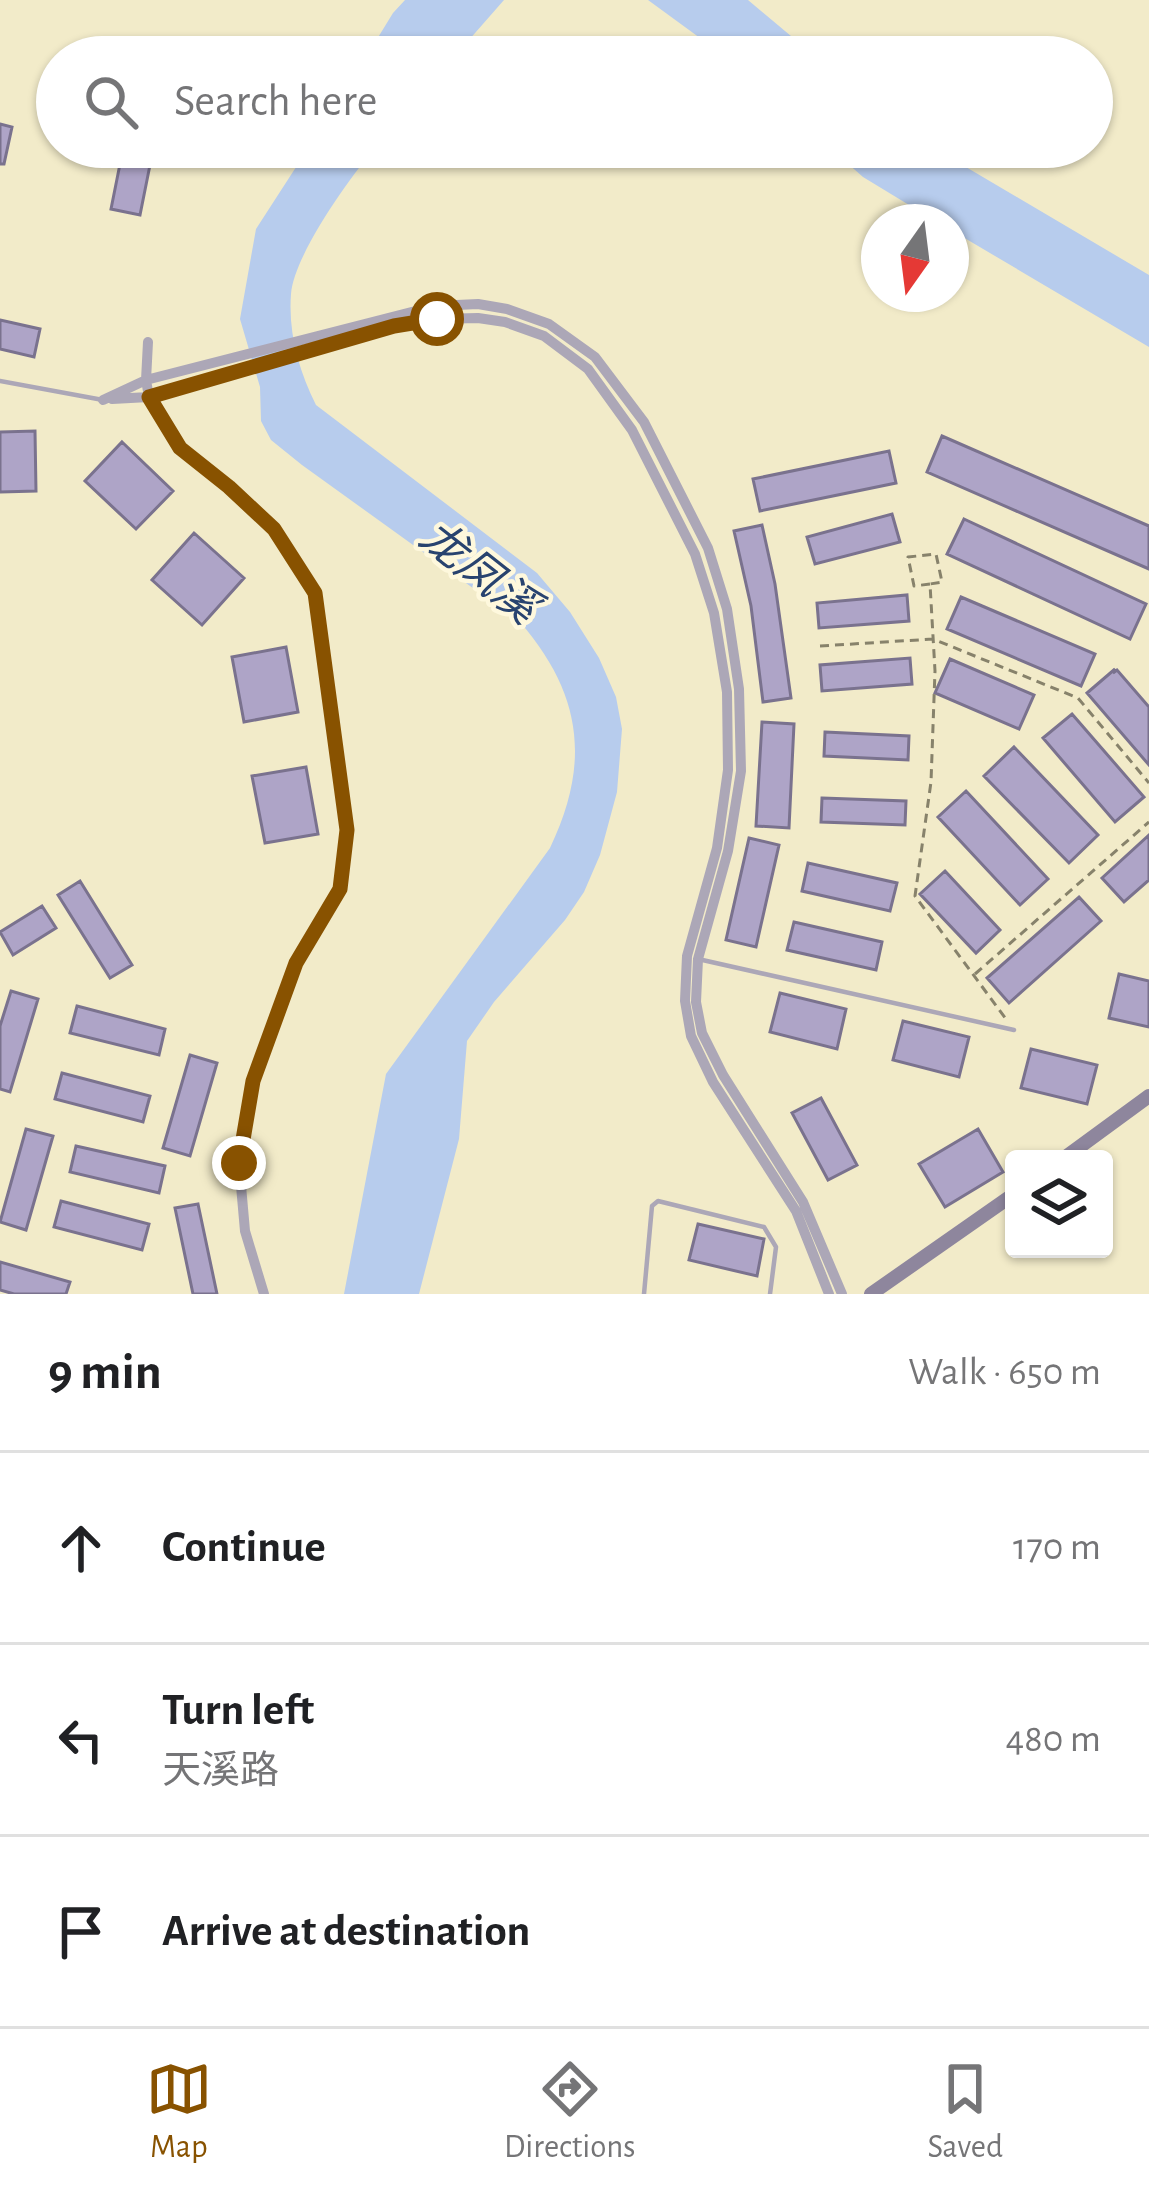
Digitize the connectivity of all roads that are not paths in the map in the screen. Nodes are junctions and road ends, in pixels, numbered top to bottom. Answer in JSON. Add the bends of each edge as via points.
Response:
{"nodes":[{"id":1,"x":478,"y":311,"type":"junction"},
{"id":2,"x":148,"y":342,"type":"dead end"},
{"id":3,"x":146,"y":380,"type":"junction"},
{"id":4,"x":0,"y":381,"type":"edge"},
{"id":5,"x":149,"y":397,"type":"junction"},
{"id":6,"x":103,"y":400,"type":"junction"},
{"id":7,"x":689,"y":947,"type":"junction"},
{"id":8,"x":698,"y":959,"type":"junction"},
{"id":9,"x":686,"y":968,"type":"junction"},
{"id":10,"x":1014,"y":1030,"type":"road end"},
{"id":11,"x":1149,"y":1096,"type":"edge"},
{"id":12,"x":1075,"y":1150,"type":"edge"},
{"id":13,"x":1005,"y":1199,"type":"edge"},
{"id":14,"x":264,"y":1294,"type":"edge"},
{"id":15,"x":644,"y":1294,"type":"edge"},
{"id":16,"x":770,"y":1294,"type":"edge"},
{"id":17,"x":829,"y":1294,"type":"edge"},
{"id":18,"x":842,"y":1294,"type":"edge"},
{"id":19,"x":871,"y":1294,"type":"edge"}],
"edges":[{"from":1,"to":3,"type":"street","via":[[435,306]]},
{"from":1,"to":5,"type":"street","via":[[394,326]]},
{"from":1,"to":7,"type":"street","via":[[544,336],[588,369],[632,430],[695,554],[727,692],[728,770],[717,848]]},
{"from":1,"to":8,"type":"street","via":[[507,309],[549,324],[595,357],[644,422],[708,548],[728,609],[741,771]]},
{"from":2,"to":3,"type":"street"},
{"from":3,"to":5,"type":"street"},
{"from":3,"to":6,"type":"street"},
{"from":4,"to":6,"type":"lane"},
{"from":5,"to":6,"type":"street"},
{"from":5,"to":14,"type":"street","via":[[180,448],[274,529],[315,593],[347,830],[340,889],[296,963],[253,1081],[239,1163],[245,1231]]},
{"from":7,"to":8,"type":"lane"},
{"from":7,"to":9,"type":"street"},
{"from":8,"to":9,"type":"lane"},
{"from":8,"to":10,"type":"lane"},
{"from":8,"to":18,"type":"street","via":[[702,1033],[803,1202]]},
{"from":9,"to":17,"type":"street","via":[[691,1036],[796,1211]]},
{"from":11,"to":12,"type":"street"},
{"from":13,"to":19,"type":"street"},
{"from":15,"to":16,"type":"lane","via":[[648,1223],[658,1202],[764,1227],[776,1247]]}]}
